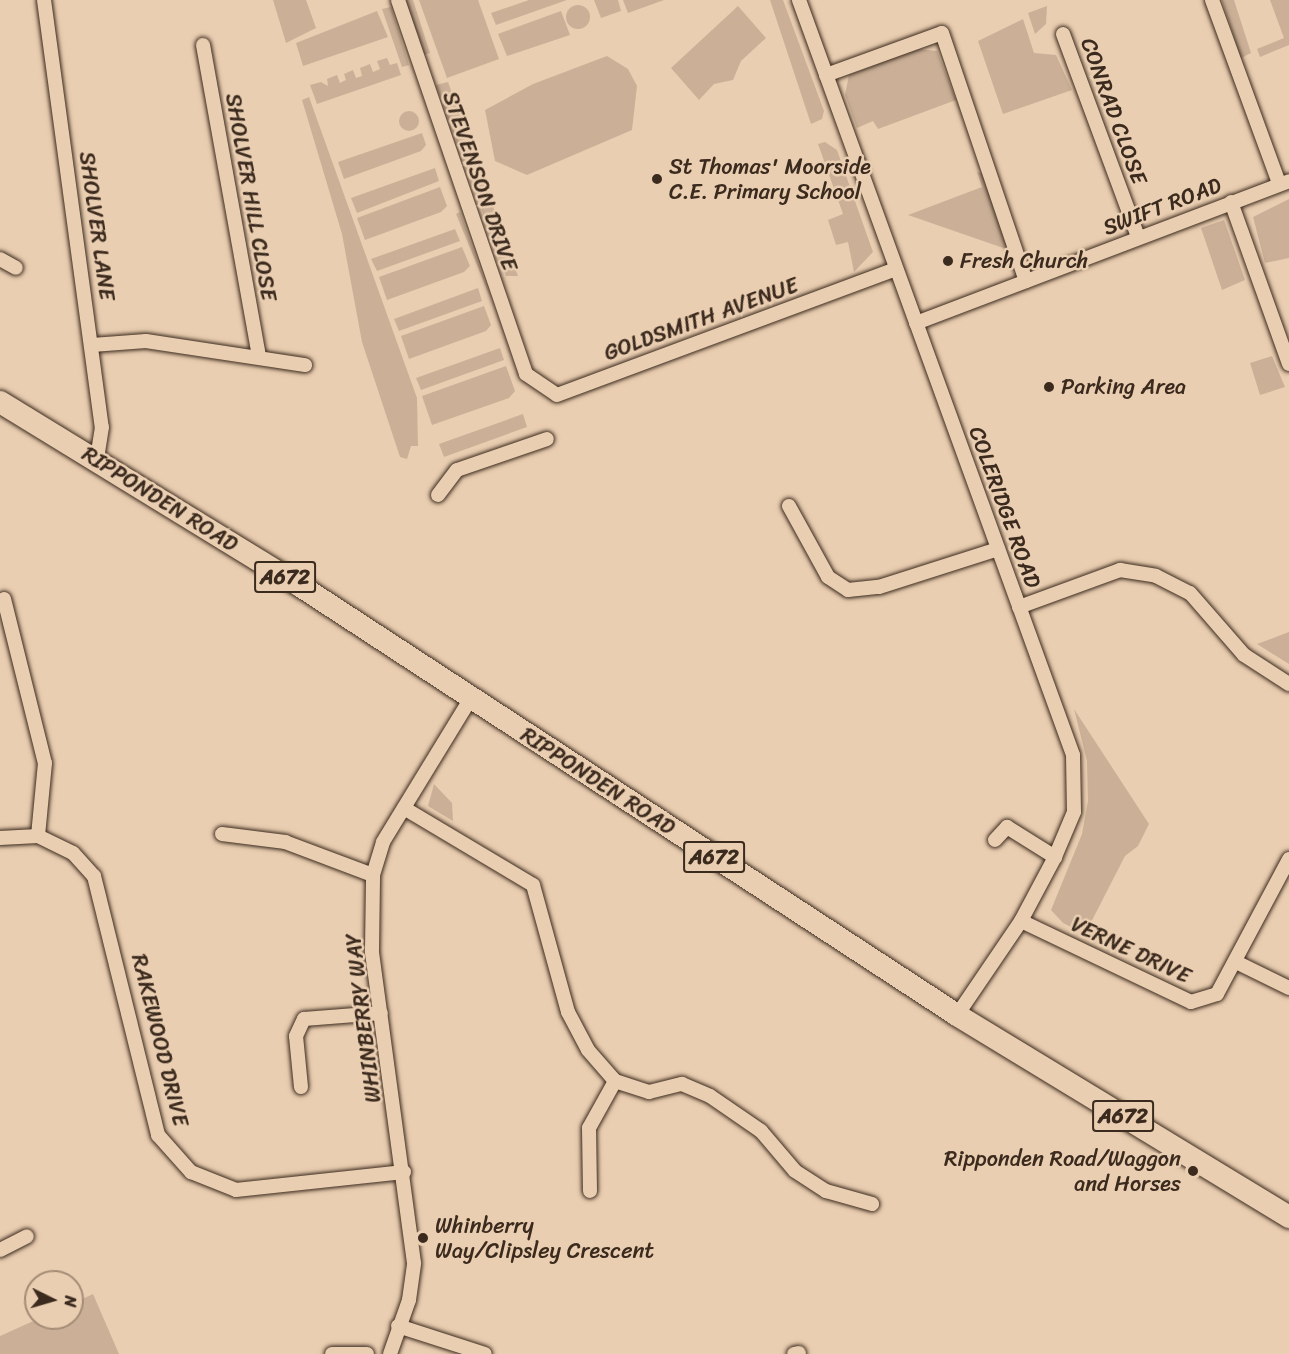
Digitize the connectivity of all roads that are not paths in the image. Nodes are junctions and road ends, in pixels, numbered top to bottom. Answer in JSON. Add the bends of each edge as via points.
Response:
{"nodes":[{"id":1,"x":44,"y":0,"type":"edge"},
{"id":2,"x":398,"y":0,"type":"edge"},
{"id":3,"x":799,"y":0,"type":"edge"},
{"id":4,"x":1212,"y":0,"type":"edge"},
{"id":5,"x":1064,"y":34,"type":"dead end"},
{"id":6,"x":203,"y":45,"type":"dead end"},
{"id":7,"x":826,"y":75,"type":"junction"},
{"id":8,"x":1284,"y":182,"type":"edge"},
{"id":9,"x":1231,"y":202,"type":"junction"},
{"id":10,"x":1138,"y":237,"type":"junction"},
{"id":11,"x":0,"y":259,"type":"edge"},
{"id":12,"x":16,"y":268,"type":"dead end"},
{"id":13,"x":894,"y":270,"type":"junction"},
{"id":14,"x":1026,"y":281,"type":"junction"},
{"id":15,"x":916,"y":323,"type":"junction"},
{"id":16,"x":92,"y":345,"type":"junction"},
{"id":17,"x":259,"y":356,"type":"junction"},
{"id":18,"x":1289,"y":364,"type":"edge"},
{"id":19,"x":304,"y":365,"type":"dead end"},
{"id":20,"x":526,"y":374,"type":"joint"},
{"id":21,"x":0,"y":402,"type":"edge"},
{"id":22,"x":547,"y":439,"type":"dead end"},
{"id":23,"x":97,"y":458,"type":"junction"},
{"id":24,"x":438,"y":495,"type":"dead end"},
{"id":25,"x":789,"y":506,"type":"dead end"},
{"id":26,"x":998,"y":549,"type":"junction"},
{"id":27,"x":4,"y":599,"type":"dead end"},
{"id":28,"x":1019,"y":607,"type":"junction"},
{"id":29,"x":1289,"y":684,"type":"edge"},
{"id":30,"x":471,"y":698,"type":"junction"},
{"id":31,"x":404,"y":808,"type":"junction"},
{"id":32,"x":222,"y":834,"type":"dead end"},
{"id":33,"x":38,"y":836,"type":"junction"},
{"id":34,"x":0,"y":838,"type":"edge"},
{"id":35,"x":995,"y":840,"type":"dead end"},
{"id":36,"x":1056,"y":857,"type":"junction"},
{"id":37,"x":1289,"y":859,"type":"edge"},
{"id":38,"x":374,"y":875,"type":"junction"},
{"id":39,"x":1021,"y":921,"type":"junction"},
{"id":40,"x":1236,"y":962,"type":"junction"},
{"id":41,"x":1289,"y":988,"type":"edge"},
{"id":42,"x":381,"y":1013,"type":"junction"},
{"id":43,"x":957,"y":1015,"type":"junction"},
{"id":44,"x":615,"y":1081,"type":"junction"},
{"id":45,"x":301,"y":1087,"type":"dead end"},
{"id":46,"x":404,"y":1172,"type":"junction"},
{"id":47,"x":590,"y":1191,"type":"dead end"},
{"id":48,"x":872,"y":1204,"type":"dead end"},
{"id":49,"x":1289,"y":1216,"type":"edge"},
{"id":50,"x":27,"y":1236,"type":"dead end"},
{"id":51,"x":0,"y":1250,"type":"edge"},
{"id":52,"x":398,"y":1326,"type":"junction"},
{"id":53,"x":332,"y":1354,"type":"edge"},
{"id":54,"x":367,"y":1354,"type":"edge"},
{"id":55,"x":390,"y":1354,"type":"edge"},
{"id":56,"x":485,"y":1354,"type":"edge"}],
"edges":[{"from":1,"to":16,"type":"street","name":"SHOLVER LANE"},
{"from":2,"to":20,"type":"street","name":"STEVENSON DRIVE"},
{"from":3,"to":7,"type":"street","name":"COLERIDGE ROAD"},
{"from":4,"to":8,"type":"street"},
{"from":5,"to":10,"type":"street","name":"CONRAD CLOSE"},
{"from":6,"to":17,"type":"street","name":"SHOLVER HILL CLOSE"},
{"from":7,"to":13,"type":"street","name":"COLERIDGE ROAD"},
{"from":7,"to":14,"type":"street","via":[[942,33]]},
{"from":8,"to":9,"type":"street","name":"SWIFT ROAD"},
{"from":9,"to":10,"type":"street","name":"SWIFT ROAD"},
{"from":9,"to":18,"type":"street"},
{"from":10,"to":14,"type":"street","name":"SWIFT ROAD"},
{"from":11,"to":12,"type":"street"},
{"from":13,"to":15,"type":"street","name":"COLERIDGE ROAD"},
{"from":13,"to":20,"type":"street","name":"GOLDSMITH AVENUE","via":[[557,395]]},
{"from":14,"to":15,"type":"street","name":"SWIFT ROAD"},
{"from":15,"to":26,"type":"street","name":"COLERIDGE ROAD"},
{"from":16,"to":17,"type":"street","via":[[146,340]]},
{"from":16,"to":23,"type":"street","name":"SHOLVER LANE","via":[[102,427]]},
{"from":17,"to":19,"type":"street"},
{"from":21,"to":23,"type":"main road","name":"RIPPONDEN ROAD","number":"A672"},
{"from":22,"to":24,"type":"street","via":[[457,470]]},
{"from":23,"to":30,"type":"main road","name":"RIPPONDEN ROAD","number":"A672"},
{"from":25,"to":26,"type":"street","via":[[828,577],[848,590],[879,587]]},
{"from":26,"to":28,"type":"street","name":"COLERIDGE ROAD"},
{"from":27,"to":33,"type":"street","via":[[45,763]]},
{"from":28,"to":29,"type":"street","via":[[1120,570],[1156,576],[1190,593],[1244,656]]},
{"from":28,"to":36,"type":"street","name":"COLERIDGE ROAD","via":[[1073,755],[1074,812]]},
{"from":30,"to":31,"type":"street","name":"WHINBERRY WAY"},
{"from":30,"to":43,"type":"main road","name":"RIPPONDEN ROAD","number":"A672"},
{"from":31,"to":38,"type":"street","name":"WHINBERRY WAY","via":[[383,842]]},
{"from":31,"to":44,"type":"street","via":[[533,885],[568,1012],[588,1050]]},
{"from":32,"to":38,"type":"street","via":[[285,842]]},
{"from":33,"to":34,"type":"street","name":"RAKEWOOD DRIVE"},
{"from":33,"to":46,"type":"street","name":"RAKEWOOD DRIVE","via":[[73,853],[94,876],[104,900],[158,1135],[191,1172],[236,1190]]},
{"from":35,"to":36,"type":"street","via":[[1007,827]]},
{"from":36,"to":39,"type":"street","name":"COLERIDGE ROAD"},
{"from":37,"to":40,"type":"street","name":"VERNE DRIVE"},
{"from":38,"to":42,"type":"street","name":"WHINBERRY WAY","via":[[372,951]]},
{"from":39,"to":40,"type":"street","name":"VERNE DRIVE","via":[[1191,1002],[1217,993]]},
{"from":39,"to":43,"type":"street","name":"COLERIDGE ROAD"},
{"from":40,"to":41,"type":"street"},
{"from":42,"to":45,"type":"street","via":[[304,1019],[296,1036]]},
{"from":42,"to":46,"type":"street","name":"WHINBERRY WAY"},
{"from":43,"to":49,"type":"main road","name":"RIPPONDEN ROAD","number":"A672"},
{"from":44,"to":47,"type":"street","via":[[589,1128]]},
{"from":44,"to":48,"type":"street","via":[[649,1092],[682,1084],[710,1096],[761,1131],[795,1171],[826,1191]]},
{"from":46,"to":52,"type":"street","name":"WHINBERRY WAY","via":[[414,1263],[409,1299]]},
{"from":50,"to":51,"type":"street"},
{"from":52,"to":55,"type":"street","name":"WHINBERRY WAY"},
{"from":52,"to":56,"type":"street"},
{"from":53,"to":54,"type":"street"}]}
